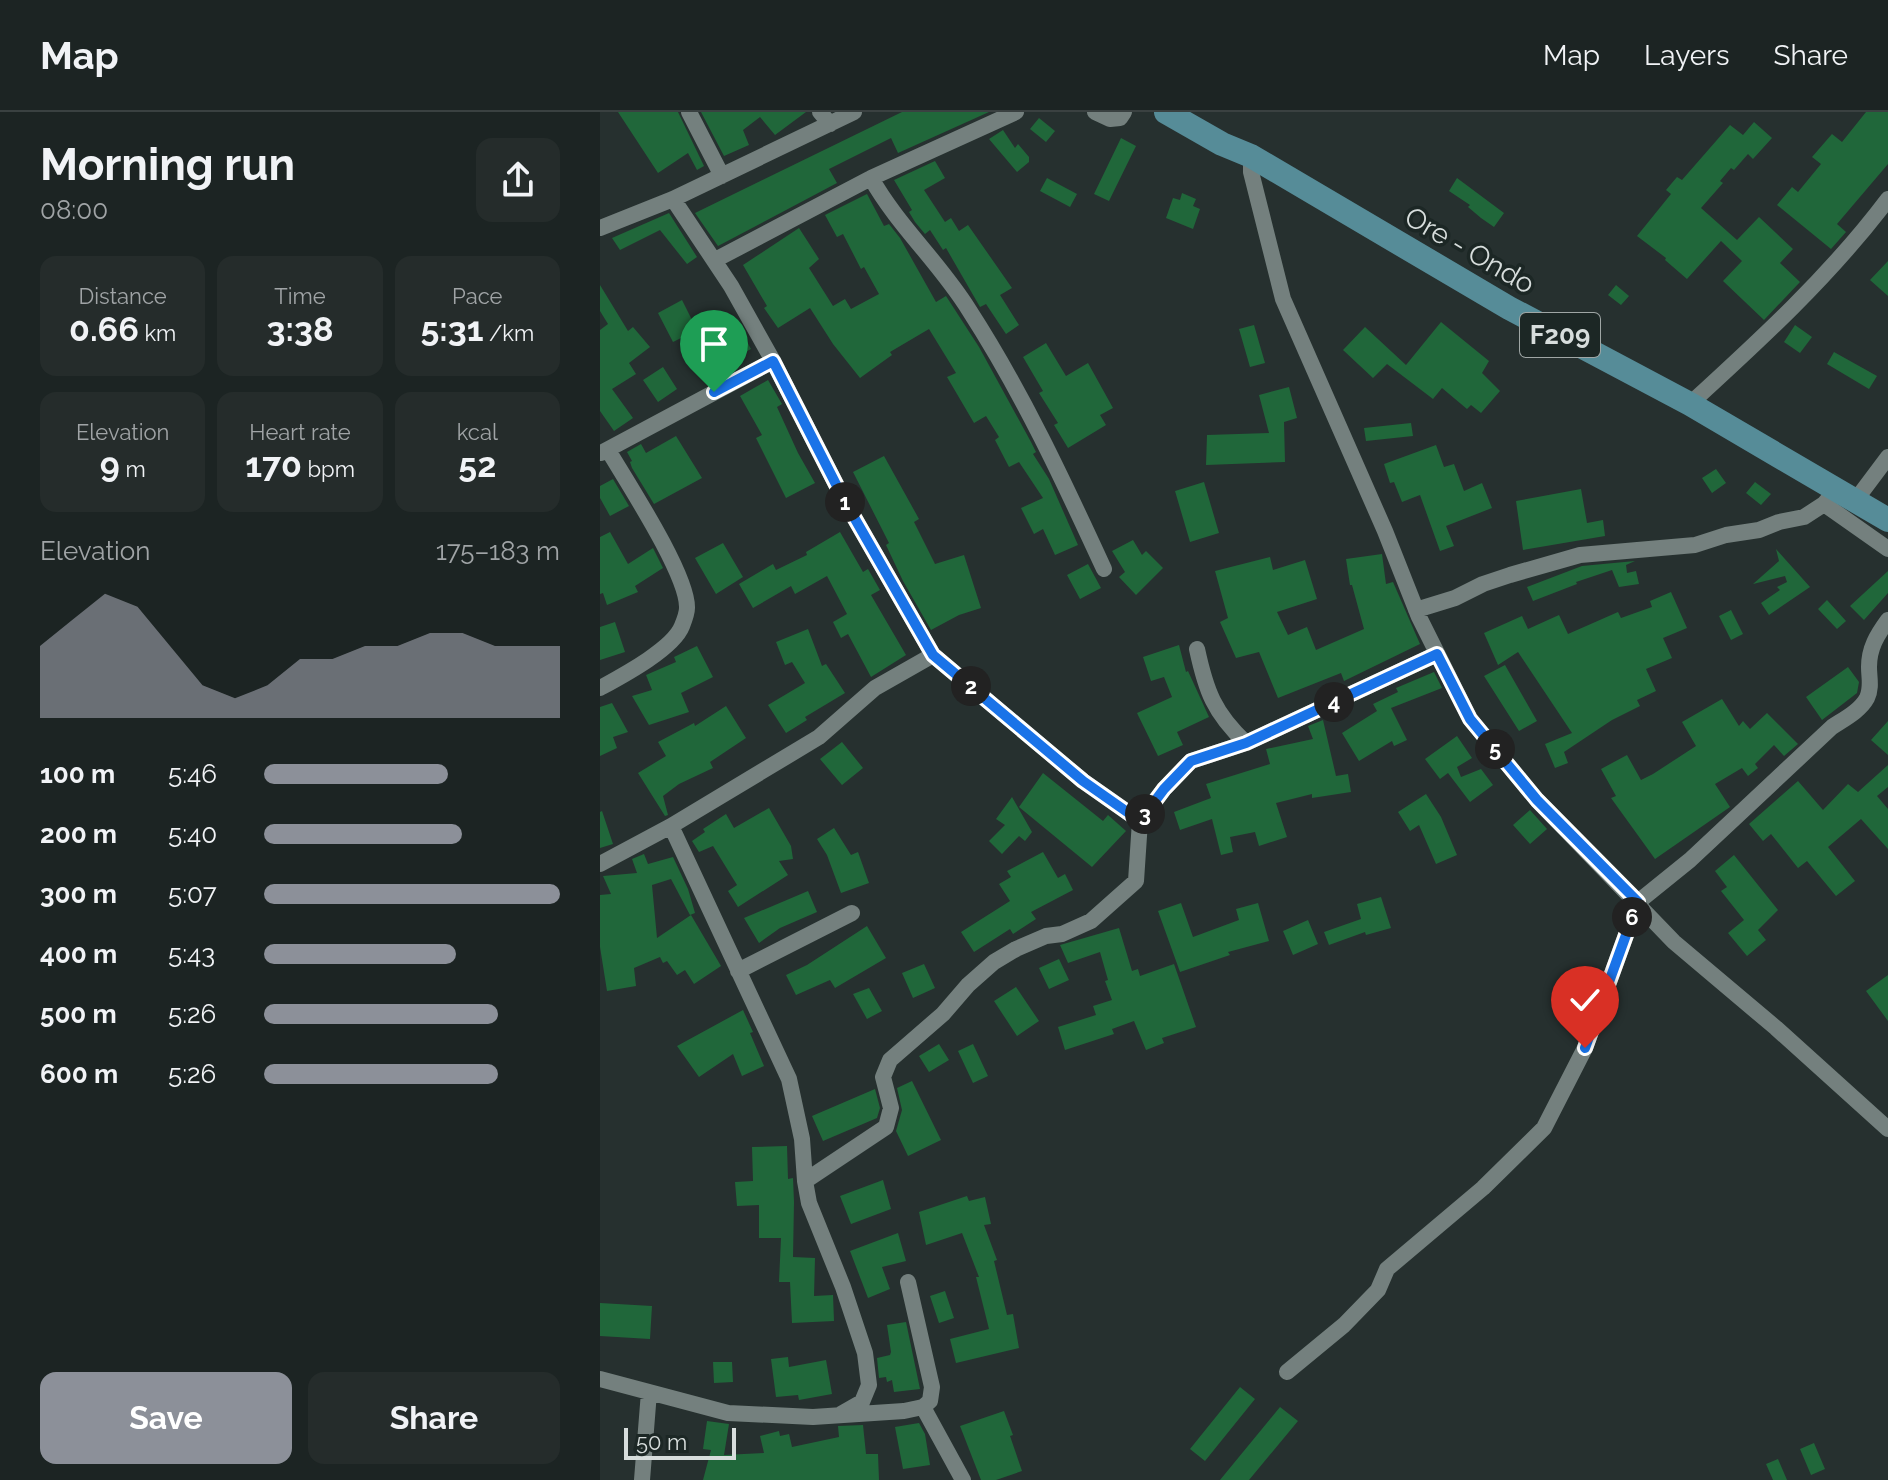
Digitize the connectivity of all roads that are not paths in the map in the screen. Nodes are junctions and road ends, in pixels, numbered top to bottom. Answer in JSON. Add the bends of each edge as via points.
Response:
{"nodes":[{"id":1,"x":689,"y":112,"type":"edge"},
{"id":2,"x":854,"y":112,"type":"edge"},
{"id":3,"x":1016,"y":112,"type":"edge"},
{"id":4,"x":1095,"y":112,"type":"edge"},
{"id":5,"x":1124,"y":112,"type":"edge"},
{"id":6,"x":1166,"y":112,"type":"edge"},
{"id":7,"x":1192,"y":112,"type":"edge"},
{"id":8,"x":825,"y":118,"type":"edge"},
{"id":9,"x":1242,"y":152,"type":"junction"},
{"id":10,"x":722,"y":176,"type":"junction"},
{"id":11,"x":871,"y":178,"type":"junction"},
{"id":12,"x":673,"y":199,"type":"junction"},
{"id":13,"x":1888,"y":199,"type":"edge"},
{"id":14,"x":600,"y":228,"type":"edge"},
{"id":15,"x":715,"y":260,"type":"junction"},
{"id":16,"x":773,"y":361,"type":"junction"},
{"id":17,"x":1690,"y":404,"type":"junction"},
{"id":18,"x":604,"y":452,"type":"edge"},
{"id":19,"x":1888,"y":457,"type":"edge"},
{"id":20,"x":1839,"y":498,"type":"junction"},
{"id":21,"x":1888,"y":520,"type":"edge"},
{"id":22,"x":1888,"y":549,"type":"edge"},
{"id":23,"x":1104,"y":569,"type":"dead end"},
{"id":24,"x":1416,"y":610,"type":"junction"},
{"id":25,"x":1888,"y":620,"type":"edge"},
{"id":26,"x":1197,"y":649,"type":"dead end"},
{"id":27,"x":1437,"y":654,"type":"junction"},
{"id":28,"x":933,"y":655,"type":"junction"},
{"id":29,"x":600,"y":688,"type":"edge"},
{"id":30,"x":1246,"y":743,"type":"junction"},
{"id":31,"x":1140,"y":821,"type":"junction"},
{"id":32,"x":671,"y":826,"type":"junction"},
{"id":33,"x":600,"y":864,"type":"edge"},
{"id":34,"x":1638,"y":902,"type":"junction"},
{"id":35,"x":852,"y":913,"type":"dead end"},
{"id":36,"x":738,"y":971,"type":"junction"},
{"id":37,"x":1888,"y":1129,"type":"edge"},
{"id":38,"x":805,"y":1181,"type":"junction"},
{"id":39,"x":908,"y":1282,"type":"dead end"},
{"id":40,"x":1287,"y":1372,"type":"dead end"},
{"id":41,"x":600,"y":1379,"type":"edge"},
{"id":42,"x":649,"y":1392,"type":"junction"},
{"id":43,"x":923,"y":1407,"type":"junction"},
{"id":44,"x":841,"y":1414,"type":"junction"},
{"id":45,"x":642,"y":1480,"type":"edge"},
{"id":46,"x":963,"y":1480,"type":"edge"}],
"edges":[{"from":1,"to":10,"type":"street"},
{"from":2,"to":8,"type":"street"},
{"from":3,"to":11,"type":"street"},
{"from":4,"to":5,"type":"street","via":[[1110,119]]},
{"from":6,"to":9,"type":"main road","number":"F209"},
{"from":7,"to":9,"type":"main road","number":"F209"},
{"from":8,"to":10,"type":"street"},
{"from":9,"to":17,"type":"main road","name":"Ore - Ondo","number":"F209","via":[[1509,308]]},
{"from":9,"to":24,"type":"street","via":[[1283,299]]},
{"from":10,"to":12,"type":"street"},
{"from":11,"to":15,"type":"street"},
{"from":11,"to":23,"type":"street","via":[[968,307],[1029,410]]},
{"from":12,"to":14,"type":"street"},
{"from":12,"to":15,"type":"street"},
{"from":13,"to":17,"type":"street","via":[[1787,315]]},
{"from":15,"to":16,"type":"street"},
{"from":16,"to":18,"type":"street"},
{"from":16,"to":28,"type":"street","via":[[843,498]]},
{"from":17,"to":20,"type":"main road","name":"Ore - Ondo","number":"F209"},
{"from":18,"to":29,"type":"street","via":[[669,557],[687,608],[681,629],[661,649]]},
{"from":19,"to":20,"type":"street"},
{"from":20,"to":21,"type":"main road","name":"Ore - Ondo","number":"F209"},
{"from":20,"to":22,"type":"street"},
{"from":20,"to":24,"type":"street","via":[[1804,517],[1695,545],[1580,555]]},
{"from":24,"to":27,"type":"street"},
{"from":25,"to":34,"type":"street","via":[[1871,648],[1871,685],[1859,708]]},
{"from":26,"to":30,"type":"street","via":[[1214,706]]},
{"from":27,"to":30,"type":"street"},
{"from":27,"to":34,"type":"street","via":[[1470,719],[1537,800]]},
{"from":28,"to":31,"type":"street","via":[[1083,781]]},
{"from":28,"to":32,"type":"street","via":[[875,688],[819,737]]},
{"from":30,"to":31,"type":"street","via":[[1191,761]]},
{"from":31,"to":38,"type":"street","via":[[1136,881],[1091,921],[1016,949],[968,985],[890,1060],[883,1077],[891,1108],[886,1127]]},
{"from":32,"to":33,"type":"street"},
{"from":32,"to":36,"type":"street"},
{"from":34,"to":37,"type":"street","via":[[1674,942]]},
{"from":34,"to":40,"type":"street","via":[[1585,1048],[1544,1128],[1387,1269],[1378,1290]]},
{"from":35,"to":36,"type":"street"},
{"from":36,"to":38,"type":"street","via":[[789,1079]]},
{"from":38,"to":44,"type":"street","via":[[815,1222],[865,1353],[869,1385],[862,1402]]},
{"from":39,"to":43,"type":"street","via":[[932,1387]]},
{"from":41,"to":42,"type":"street"},
{"from":42,"to":44,"type":"street","via":[[728,1413]]},
{"from":42,"to":45,"type":"street"},
{"from":43,"to":44,"type":"street"},
{"from":43,"to":46,"type":"street"}]}
